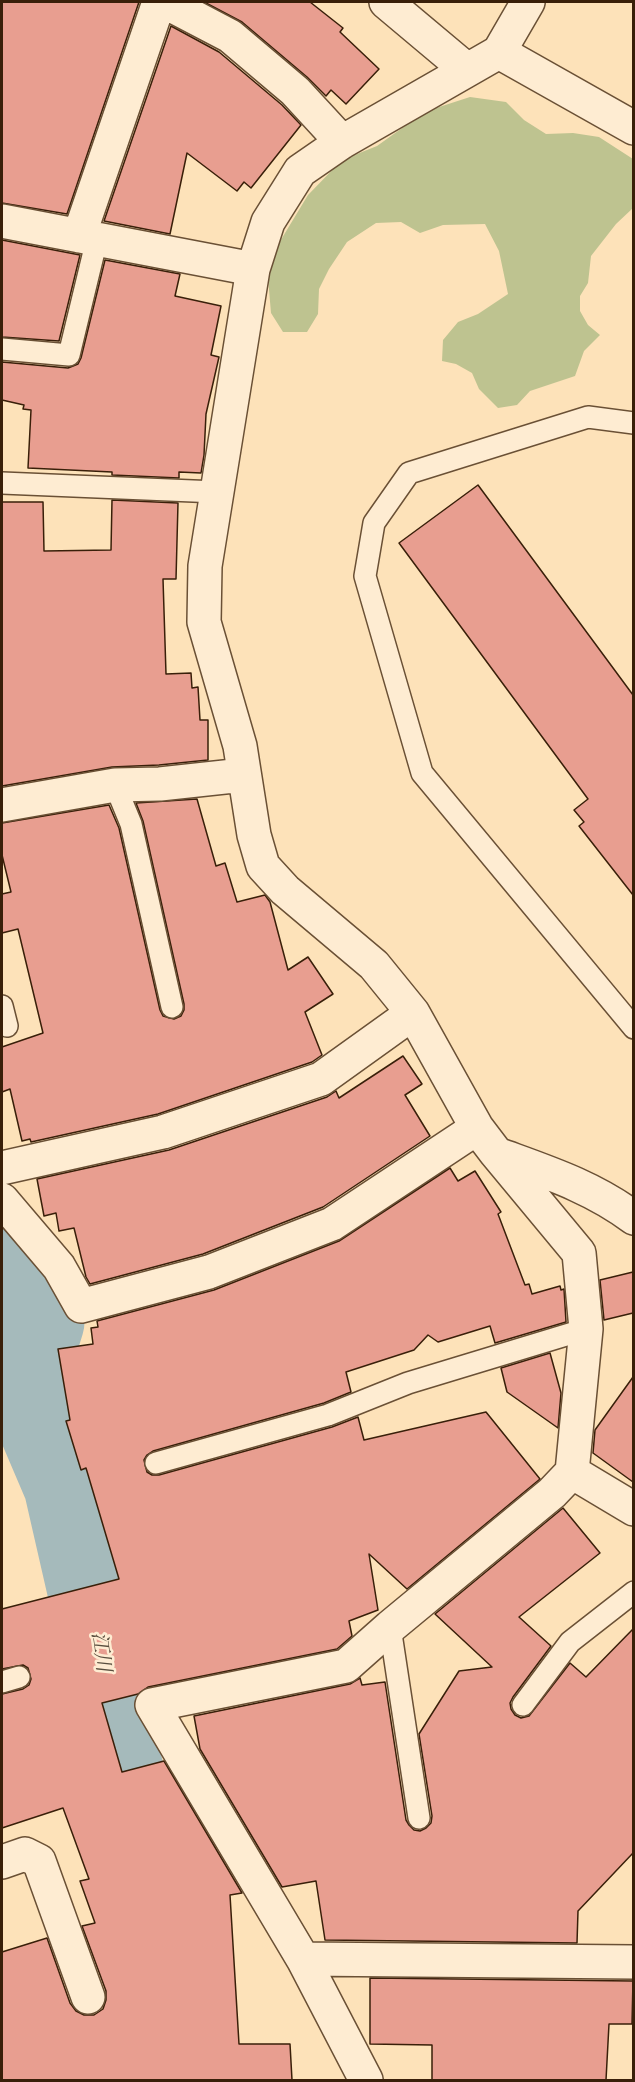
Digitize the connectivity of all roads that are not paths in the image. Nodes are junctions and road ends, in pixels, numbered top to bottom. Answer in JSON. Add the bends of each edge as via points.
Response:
{"nodes":[{"id":1,"x":159,"y":2,"type":"edge"},
{"id":2,"x":165,"y":2,"type":"edge"},
{"id":3,"x":386,"y":2,"type":"edge"},
{"id":4,"x":528,"y":2,"type":"edge"},
{"id":5,"x":498,"y":52,"type":"junction"},
{"id":6,"x":467,"y":70,"type":"junction"},
{"id":7,"x":633,"y":128,"type":"edge"},
{"id":8,"x":342,"y":142,"type":"junction"},
{"id":9,"x":2,"y":221,"type":"edge"},
{"id":10,"x":88,"y":238,"type":"junction"},
{"id":11,"x":253,"y":270,"type":"junction"},
{"id":12,"x":2,"y":349,"type":"edge"},
{"id":13,"x":633,"y":423,"type":"edge"},
{"id":14,"x":2,"y":483,"type":"edge"},
{"id":15,"x":218,"y":492,"type":"junction"},
{"id":16,"x":243,"y":775,"type":"junction"},
{"id":17,"x":115,"y":785,"type":"junction"},
{"id":18,"x":2,"y":805,"type":"edge"},
{"id":19,"x":172,"y":1007,"type":"dead end"},
{"id":20,"x":413,"y":1013,"type":"junction"},
{"id":21,"x":633,"y":1028,"type":"edge"},
{"id":22,"x":487,"y":1141,"type":"junction"},
{"id":23,"x":2,"y":1168,"type":"edge"},
{"id":24,"x":2,"y":1200,"type":"edge"},
{"id":25,"x":633,"y":1218,"type":"edge"},
{"id":26,"x":586,"y":1329,"type":"junction"},
{"id":27,"x":156,"y":1463,"type":"dead end"},
{"id":28,"x":572,"y":1473,"type":"junction"},
{"id":29,"x":633,"y":1509,"type":"edge"},
{"id":30,"x":633,"y":1592,"type":"edge"},
{"id":31,"x":390,"y":1627,"type":"junction"},
{"id":32,"x":523,"y":1705,"type":"dead end"},
{"id":33,"x":419,"y":1818,"type":"dead end"},
{"id":34,"x":2,"y":1862,"type":"edge"},
{"id":35,"x":303,"y":1959,"type":"junction"},
{"id":36,"x":633,"y":1962,"type":"edge"},
{"id":37,"x":88,"y":1997,"type":"dead end"},
{"id":38,"x":366,"y":2080,"type":"edge"}],
"edges":[{"from":1,"to":10,"type":"street"},
{"from":2,"to":8,"type":"street","via":[[230,36],[295,91]]},
{"from":3,"to":6,"type":"street"},
{"from":4,"to":5,"type":"street"},
{"from":5,"to":6,"type":"street"},
{"from":5,"to":7,"type":"street"},
{"from":6,"to":8,"type":"street"},
{"from":8,"to":11,"type":"street","via":[[300,171],[268,222]]},
{"from":9,"to":10,"type":"street"},
{"from":10,"to":11,"type":"street"},
{"from":10,"to":12,"type":"lane","via":[[69,355]]},
{"from":11,"to":15,"type":"street"},
{"from":13,"to":21,"type":"lane","via":[[588,417],[409,473],[374,523],[365,576],[422,773]]},
{"from":14,"to":15,"type":"lane"},
{"from":15,"to":16,"type":"street","via":[[205,566],[204,622],[240,746]]},
{"from":16,"to":17,"type":"street"},
{"from":16,"to":20,"type":"street","via":[[263,866],[285,890],[374,965]]},
{"from":17,"to":18,"type":"street"},
{"from":17,"to":19,"type":"lane","via":[[131,824]]},
{"from":20,"to":22,"type":"street"},
{"from":20,"to":23,"type":"street","via":[[321,1079],[163,1132]]},
{"from":22,"to":24,"type":"street","via":[[332,1224],[209,1272],[81,1306],[59,1268]]},
{"from":22,"to":25,"type":"street","via":[[611,1201]]},
{"from":22,"to":26,"type":"street","via":[[579,1252]]},
{"from":26,"to":27,"type":"lane","via":[[408,1383],[328,1415]]},
{"from":26,"to":28,"type":"street"},
{"from":28,"to":29,"type":"street"},
{"from":28,"to":31,"type":"street"},
{"from":30,"to":32,"type":"lane","via":[[570,1642]]},
{"from":31,"to":33,"type":"lane"},
{"from":31,"to":35,"type":"street","via":[[346,1666],[152,1705]]},
{"from":34,"to":37,"type":"street","via":[[26,1854],[39,1861]]},
{"from":35,"to":36,"type":"street"},
{"from":35,"to":38,"type":"street"}]}
